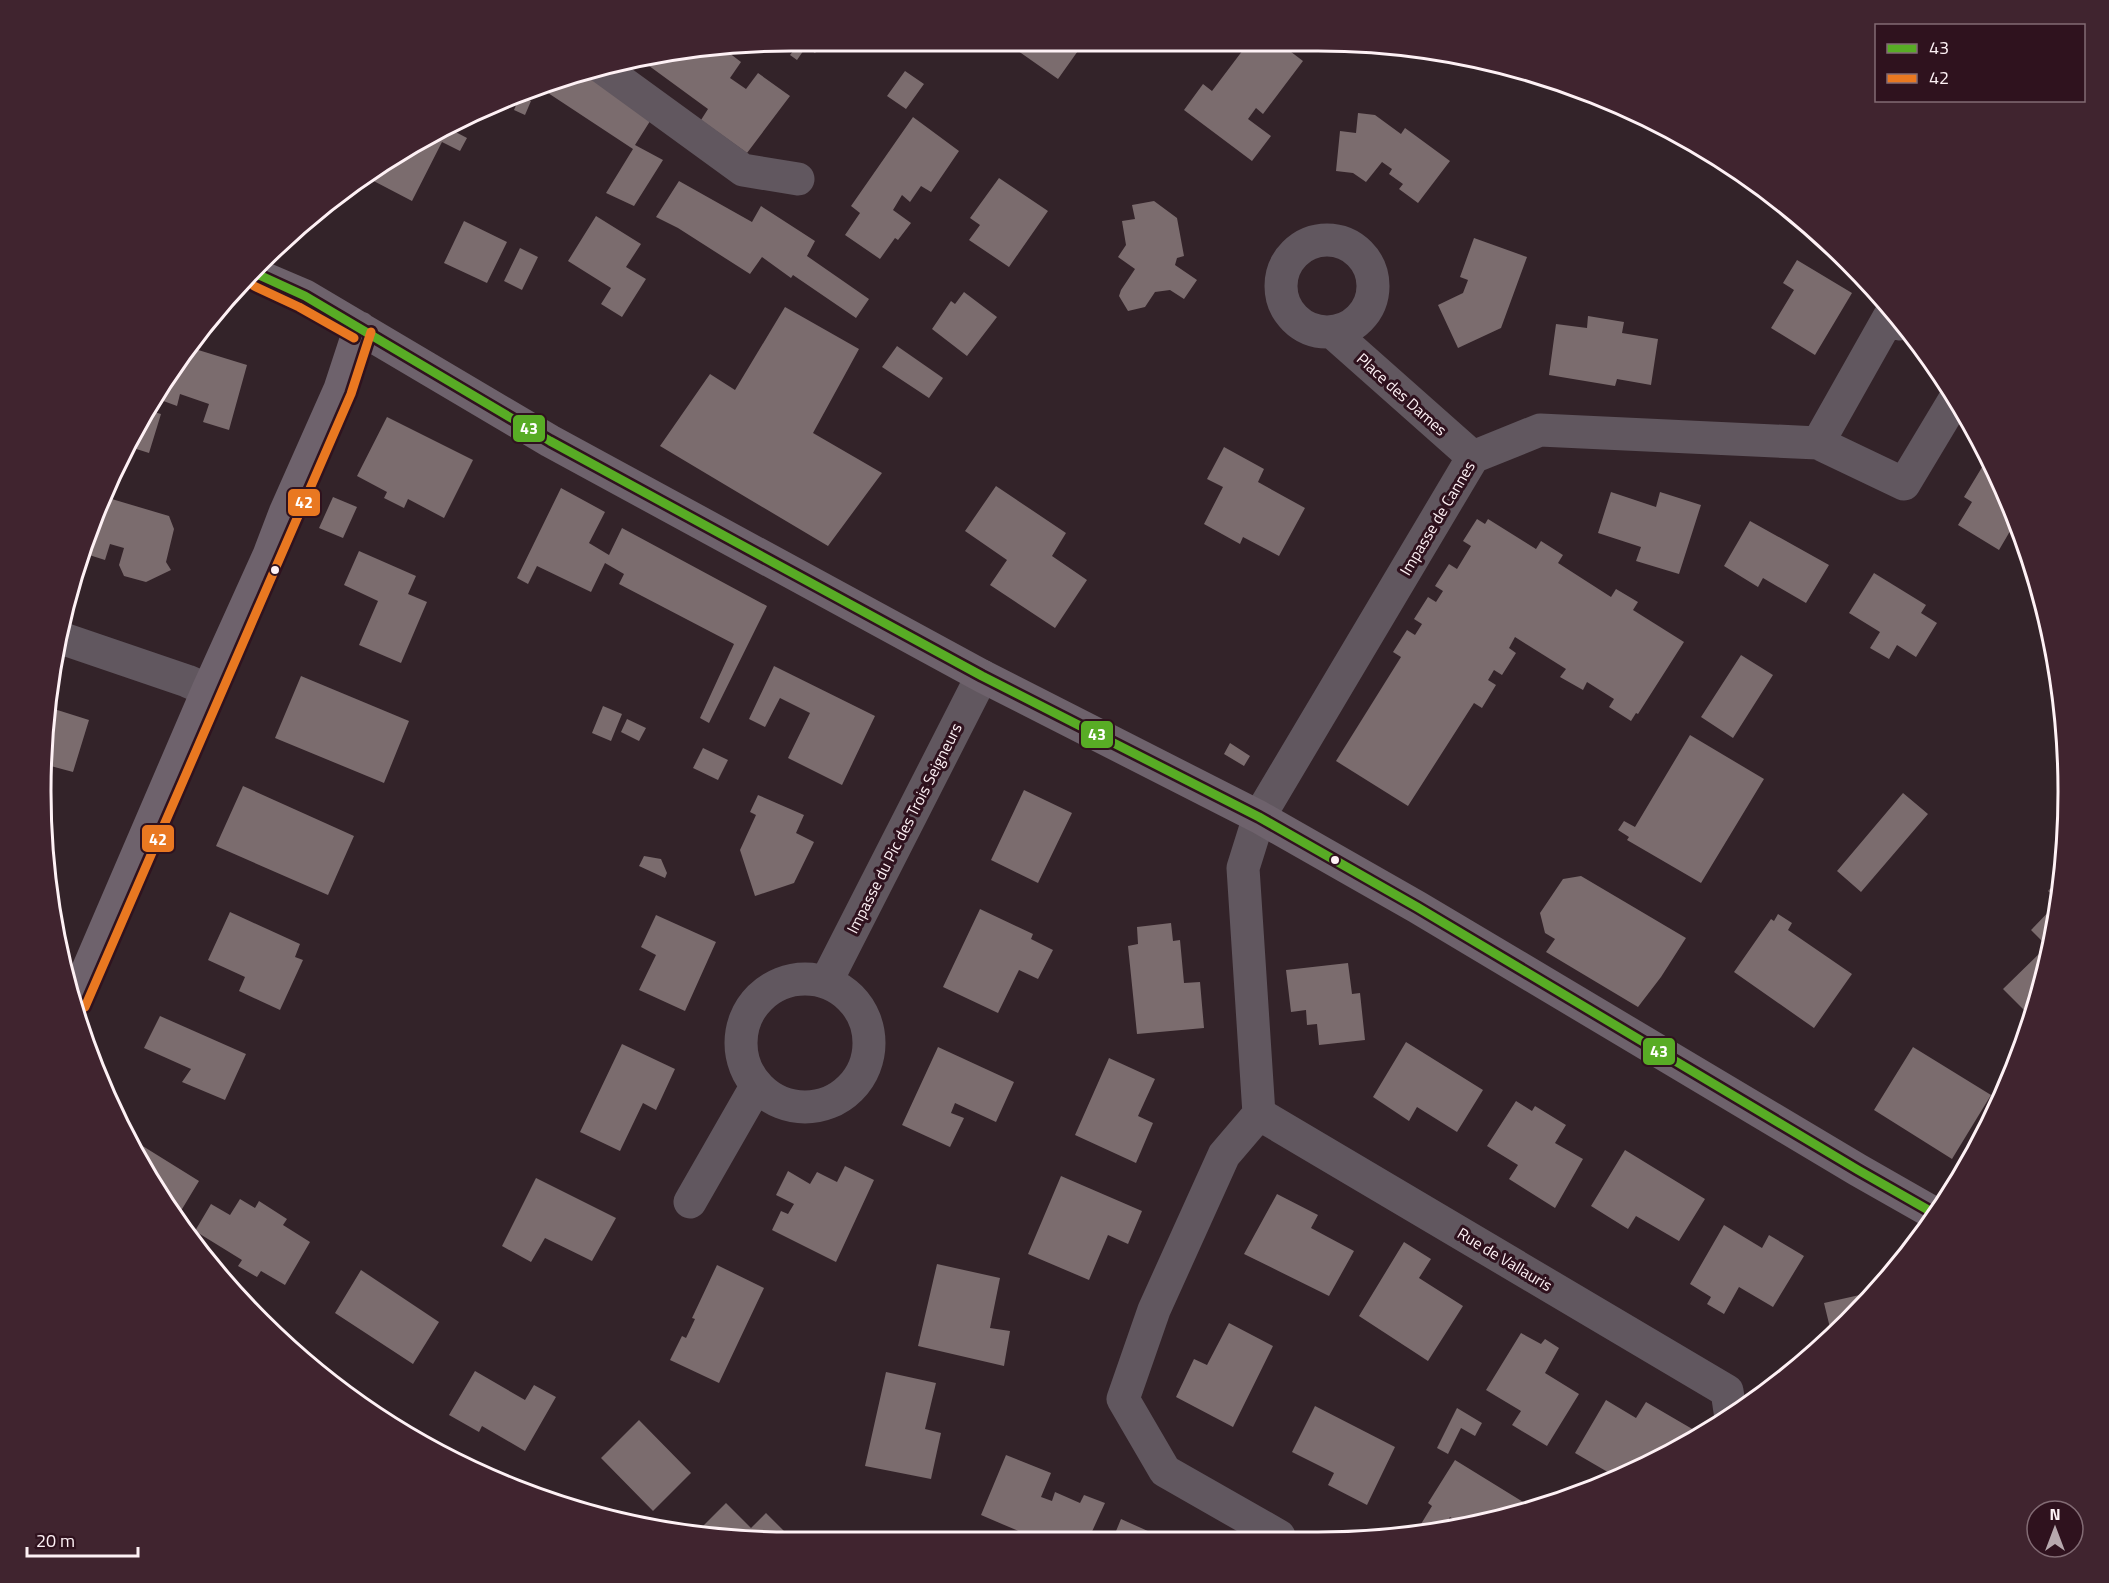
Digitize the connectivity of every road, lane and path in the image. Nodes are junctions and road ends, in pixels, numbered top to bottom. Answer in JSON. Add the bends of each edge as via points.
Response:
{"nodes":[{"id":1,"x":610,"y":74,"type":"edge"},
{"id":2,"x":798,"y":179,"type":"dead end"},
{"id":3,"x":262,"y":275,"type":"edge"},
{"id":4,"x":1888,"y":320,"type":"edge"},
{"id":5,"x":360,"y":328,"type":"junction"},
{"id":6,"x":1332,"y":332,"type":"dead end"},
{"id":7,"x":1950,"y":407,"type":"edge"},
{"id":8,"x":1818,"y":442,"type":"junction"},
{"id":9,"x":1473,"y":457,"type":"junction"},
{"id":10,"x":67,"y":640,"type":"edge"},
{"id":11,"x":982,"y":676,"type":"junction"},
{"id":12,"x":207,"y":690,"type":"junction"},
{"id":13,"x":1258,"y":817,"type":"junction"},
{"id":14,"x":827,"y":980,"type":"junction"},
{"id":15,"x":79,"y":991,"type":"edge"},
{"id":16,"x":757,"y":1086,"type":"junction"},
{"id":17,"x":1259,"y":1114,"type":"junction"},
{"id":18,"x":690,"y":1202,"type":"dead end"},
{"id":19,"x":1928,"y":1210,"type":"edge"},
{"id":20,"x":1729,"y":1407,"type":"edge"},
{"id":21,"x":1272,"y":1532,"type":"edge"}],
"edges":[{"from":1,"to":2,"type":"street","via":[[743,170]]},
{"from":3,"to":5,"type":"main road"},
{"from":4,"to":8,"type":"street"},
{"from":5,"to":11,"type":"main road","via":[[550,441]]},
{"from":5,"to":12,"type":"main road","via":[[340,389]]},
{"from":6,"to":9,"type":"street","name":"Place des Dames"},
{"from":7,"to":8,"type":"street","name":"Impasse de Cannes","via":[[1904,484]]},
{"from":8,"to":9,"type":"street","name":"Impasse de Cannes","via":[[1540,430]]},
{"from":9,"to":13,"type":"street","name":"Impasse de Cannes"},
{"from":10,"to":12,"type":"street"},
{"from":11,"to":13,"type":"main road"},
{"from":11,"to":14,"type":"street","name":"Impasse du Pic des Trois Seigneurs"},
{"from":12,"to":15,"type":"main road"},
{"from":13,"to":17,"type":"street","via":[[1243,868]]},
{"from":13,"to":19,"type":"main road"},
{"from":14,"to":16,"type":"street","via":[[781,983],[753,1005],[743,1024],[742,1058]]},
{"from":14,"to":16,"type":"street","via":[[850,997],[868,1028],[869,1050],[856,1082],[822,1105],[800,1107],[774,1100]]},
{"from":16,"to":18,"type":"street"},
{"from":17,"to":20,"type":"street","name":"Rue de Vallauris","via":[[1727,1391]]},
{"from":17,"to":21,"type":"street","via":[[1224,1155],[1154,1311],[1123,1399],[1165,1471]]}]}
